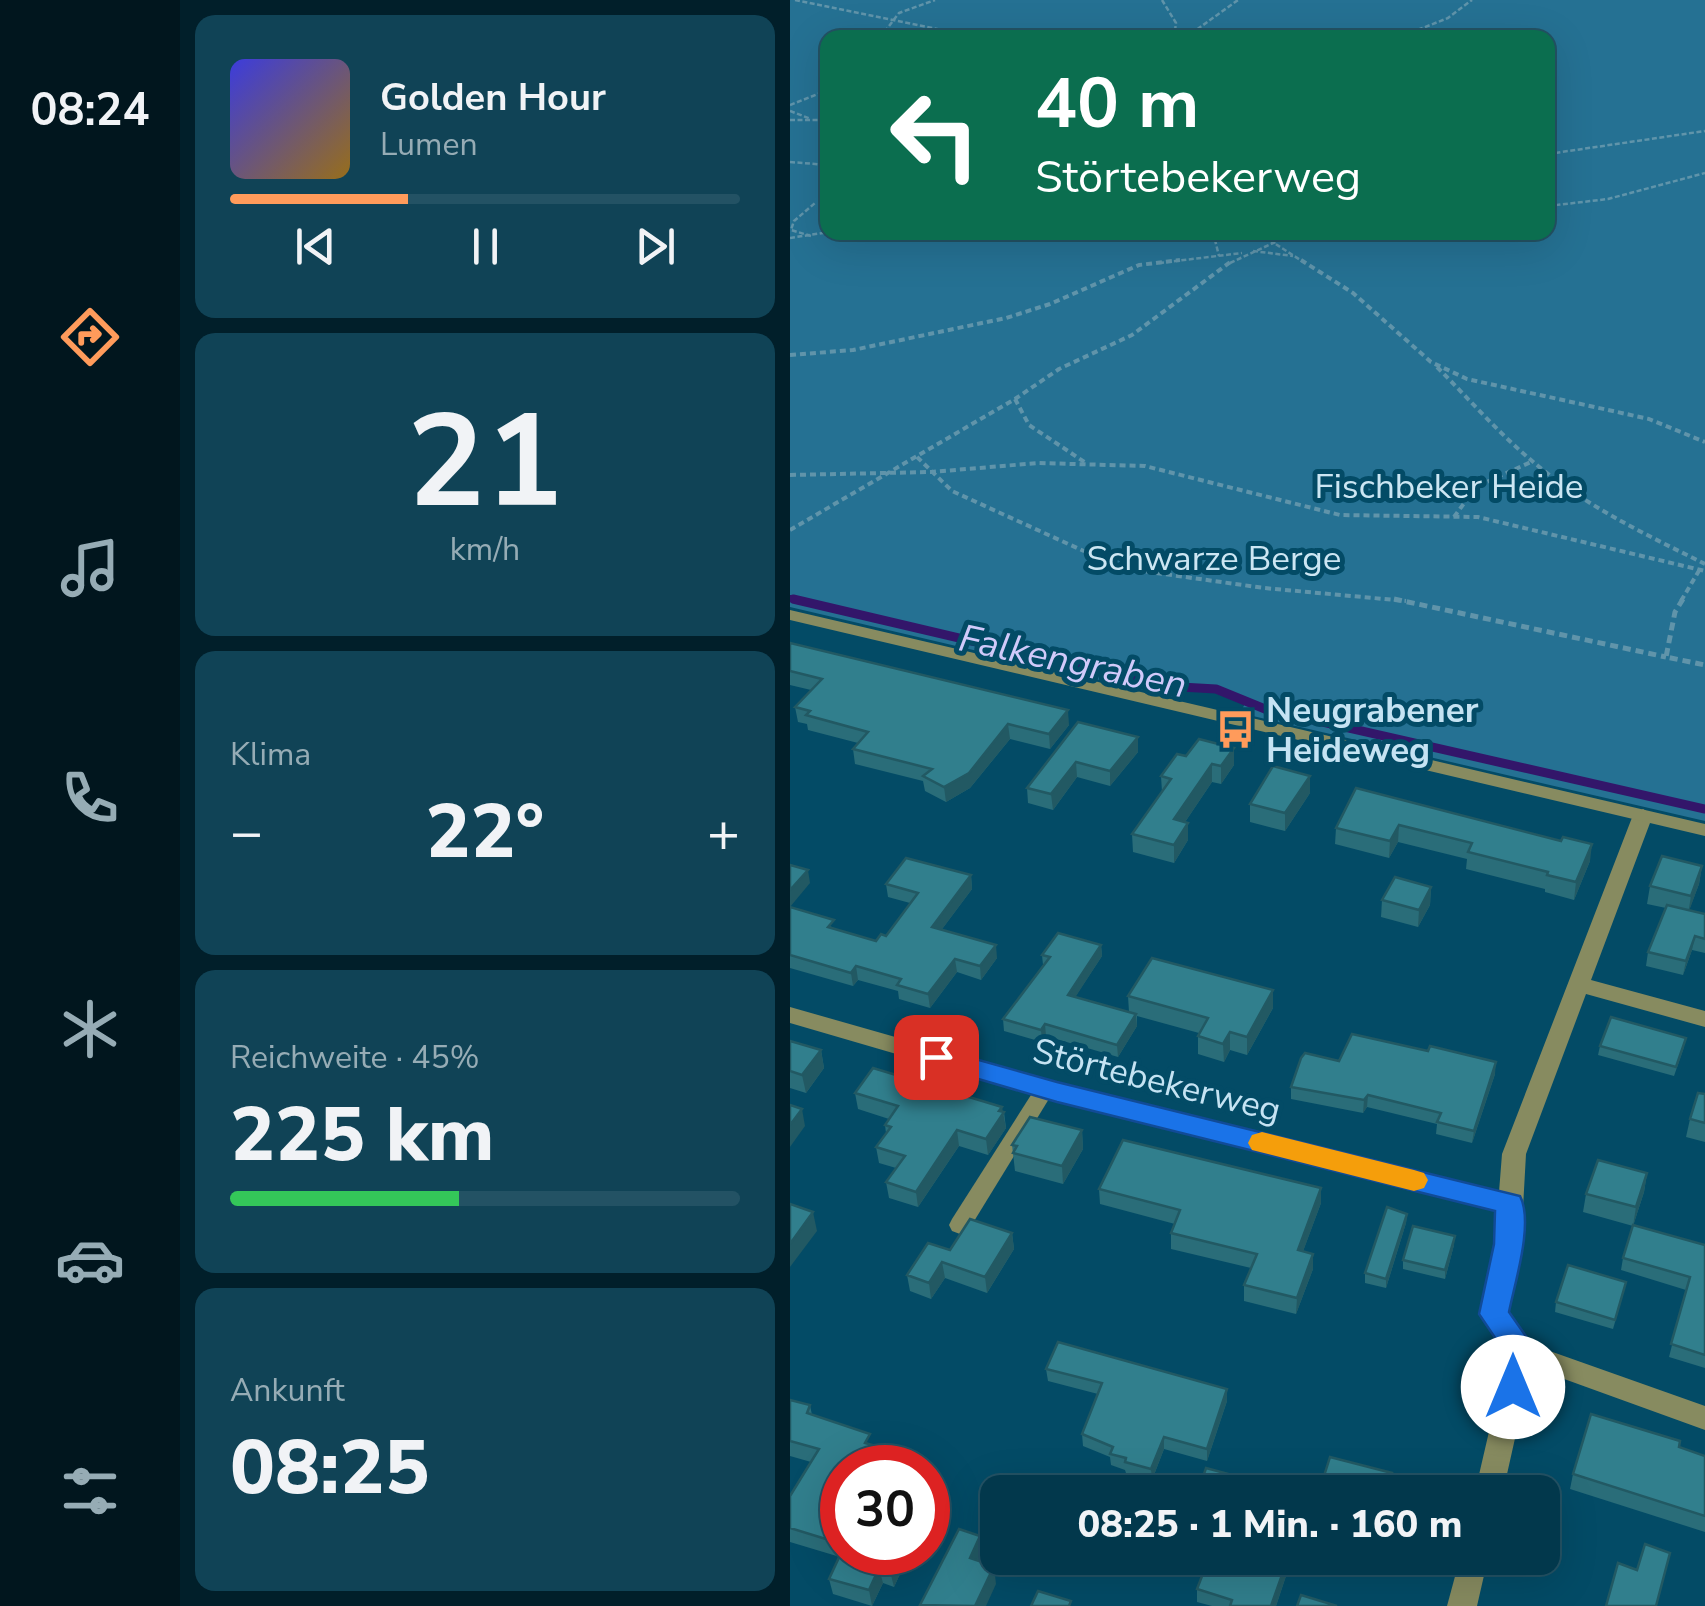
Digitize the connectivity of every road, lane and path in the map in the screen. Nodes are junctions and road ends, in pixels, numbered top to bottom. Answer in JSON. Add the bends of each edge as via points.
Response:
{"nodes":[{"id":1,"x":795,"y":0,"type":"edge"},
{"id":2,"x":935,"y":0,"type":"edge"},
{"id":3,"x":1162,"y":0,"type":"edge"},
{"id":4,"x":1238,"y":0,"type":"edge"},
{"id":5,"x":1472,"y":0,"type":"edge"},
{"id":6,"x":893,"y":20,"type":"junction"},
{"id":7,"x":886,"y":30,"type":"edge"},
{"id":8,"x":930,"y":30,"type":"edge"},
{"id":9,"x":1175,"y":30,"type":"edge"},
{"id":10,"x":1196,"y":30,"type":"edge"},
{"id":11,"x":1417,"y":30,"type":"edge"},
{"id":12,"x":820,"y":94,"type":"edge"},
{"id":13,"x":790,"y":108,"type":"edge"},
{"id":14,"x":790,"y":120,"type":"edge"},
{"id":15,"x":815,"y":120,"type":"junction"},
{"id":16,"x":820,"y":120,"type":"edge"},
{"id":17,"x":1705,"y":131,"type":"edge"},
{"id":18,"x":1555,"y":153,"type":"edge"},
{"id":19,"x":790,"y":162,"type":"edge"},
{"id":20,"x":820,"y":164,"type":"edge"},
{"id":21,"x":1705,"y":172,"type":"edge"},
{"id":22,"x":815,"y":203,"type":"dead end"},
{"id":23,"x":1555,"y":205,"type":"edge"},
{"id":24,"x":790,"y":230,"type":"edge"},
{"id":25,"x":820,"y":234,"type":"edge"},
{"id":26,"x":811,"y":236,"type":"junction"},
{"id":27,"x":791,"y":237,"type":"edge"},
{"id":28,"x":1215,"y":240,"type":"edge"},
{"id":29,"x":1267,"y":240,"type":"edge"},
{"id":30,"x":1278,"y":240,"type":"edge"},
{"id":31,"x":1271,"y":243,"type":"junction"},
{"id":32,"x":1250,"y":251,"type":"junction"},
{"id":33,"x":1218,"y":256,"type":"junction"},
{"id":34,"x":1293,"y":256,"type":"junction"},
{"id":35,"x":1209,"y":278,"type":"junction"},
{"id":36,"x":790,"y":355,"type":"edge"},
{"id":37,"x":1431,"y":362,"type":"junction"},
{"id":38,"x":1016,"y":399,"type":"junction"},
{"id":39,"x":1705,"y":442,"type":"edge"},
{"id":40,"x":916,"y":457,"type":"junction"},
{"id":41,"x":1532,"y":461,"type":"junction"},
{"id":42,"x":1088,"y":464,"type":"junction"},
{"id":43,"x":931,"y":472,"type":"junction"},
{"id":44,"x":888,"y":473,"type":"junction"},
{"id":45,"x":790,"y":475,"type":"edge"},
{"id":46,"x":1454,"y":517,"type":"junction"},
{"id":47,"x":790,"y":530,"type":"edge"},
{"id":48,"x":1704,"y":566,"type":"edge"},
{"id":49,"x":790,"y":616,"type":"edge"},
{"id":50,"x":1666,"y":657,"type":"junction"},
{"id":51,"x":1705,"y":665,"type":"edge"},
{"id":52,"x":1642,"y":815,"type":"junction"},
{"id":53,"x":1705,"y":830,"type":"edge"},
{"id":54,"x":1580,"y":985,"type":"junction"},
{"id":55,"x":790,"y":1015,"type":"edge"},
{"id":56,"x":1705,"y":1019,"type":"edge"},
{"id":57,"x":1046,"y":1089,"type":"junction"},
{"id":58,"x":1510,"y":1204,"type":"junction"},
{"id":59,"x":960,"y":1225,"type":"dead end"},
{"id":60,"x":1522,"y":1352,"type":"junction"},
{"id":61,"x":1705,"y":1418,"type":"edge"},
{"id":62,"x":1493,"y":1475,"type":"edge"},
{"id":63,"x":1470,"y":1575,"type":"edge"},
{"id":64,"x":1462,"y":1606,"type":"edge"}],
"edges":[{"from":1,"to":6,"type":"path"},
{"from":2,"to":6,"type":"path"},
{"from":3,"to":9,"type":"path"},
{"from":4,"to":10,"type":"path"},
{"from":5,"to":11,"type":"path"},
{"from":6,"to":7,"type":"path"},
{"from":6,"to":8,"type":"path"},
{"from":12,"to":13,"type":"path"},
{"from":13,"to":15,"type":"path"},
{"from":14,"to":15,"type":"path"},
{"from":15,"to":16,"type":"path"},
{"from":17,"to":18,"type":"path"},
{"from":19,"to":20,"type":"path"},
{"from":21,"to":23,"type":"path","via":[[1608,199]]},
{"from":22,"to":24,"type":"path"},
{"from":24,"to":26,"type":"path"},
{"from":24,"to":27,"type":"path"},
{"from":25,"to":26,"type":"path"},
{"from":26,"to":27,"type":"path"},
{"from":28,"to":33,"type":"path"},
{"from":29,"to":31,"type":"path"},
{"from":30,"to":31,"type":"path"},
{"from":31,"to":32,"type":"path"},
{"from":31,"to":34,"type":"path"},
{"from":32,"to":33,"type":"path"},
{"from":32,"to":34,"type":"path"},
{"from":32,"to":35,"type":"path"},
{"from":33,"to":35,"type":"path"},
{"from":33,"to":36,"type":"path","via":[[1122,270],[1006,318]]},
{"from":34,"to":37,"type":"path","via":[[1353,293]]},
{"from":35,"to":38,"type":"path","via":[[1132,336],[1060,369]]},
{"from":37,"to":39,"type":"path","via":[[1467,379],[1649,419]]},
{"from":37,"to":41,"type":"path"},
{"from":38,"to":40,"type":"path"},
{"from":38,"to":42,"type":"path","via":[[1029,426]]},
{"from":40,"to":43,"type":"path"},
{"from":40,"to":44,"type":"path"},
{"from":41,"to":46,"type":"path","via":[[1480,480]]},
{"from":41,"to":48,"type":"path","via":[[1600,510]]},
{"from":42,"to":43,"type":"path"},
{"from":42,"to":46,"type":"path","via":[[1145,466],[1340,515]]},
{"from":43,"to":44,"type":"path"},
{"from":43,"to":50,"type":"path","via":[[952,491],[1121,568],[1391,598]]},
{"from":44,"to":45,"type":"path"},
{"from":44,"to":47,"type":"path"},
{"from":46,"to":48,"type":"path"},
{"from":48,"to":50,"type":"path","via":[[1675,612]]},
{"from":49,"to":52,"type":"street"},
{"from":50,"to":51,"type":"path"},
{"from":52,"to":53,"type":"street"},
{"from":52,"to":54,"type":"street"},
{"from":54,"to":56,"type":"street"},
{"from":54,"to":58,"type":"street","via":[[1514,1154]]},
{"from":55,"to":57,"type":"street","name":"Störtebekerweg"},
{"from":57,"to":58,"type":"street","name":"Störtebekerweg"},
{"from":57,"to":59,"type":"lane"},
{"from":58,"to":60,"type":"street","via":[[1494,1314]]},
{"from":60,"to":61,"type":"street"},
{"from":60,"to":62,"type":"street"},
{"from":63,"to":64,"type":"street"}]}
